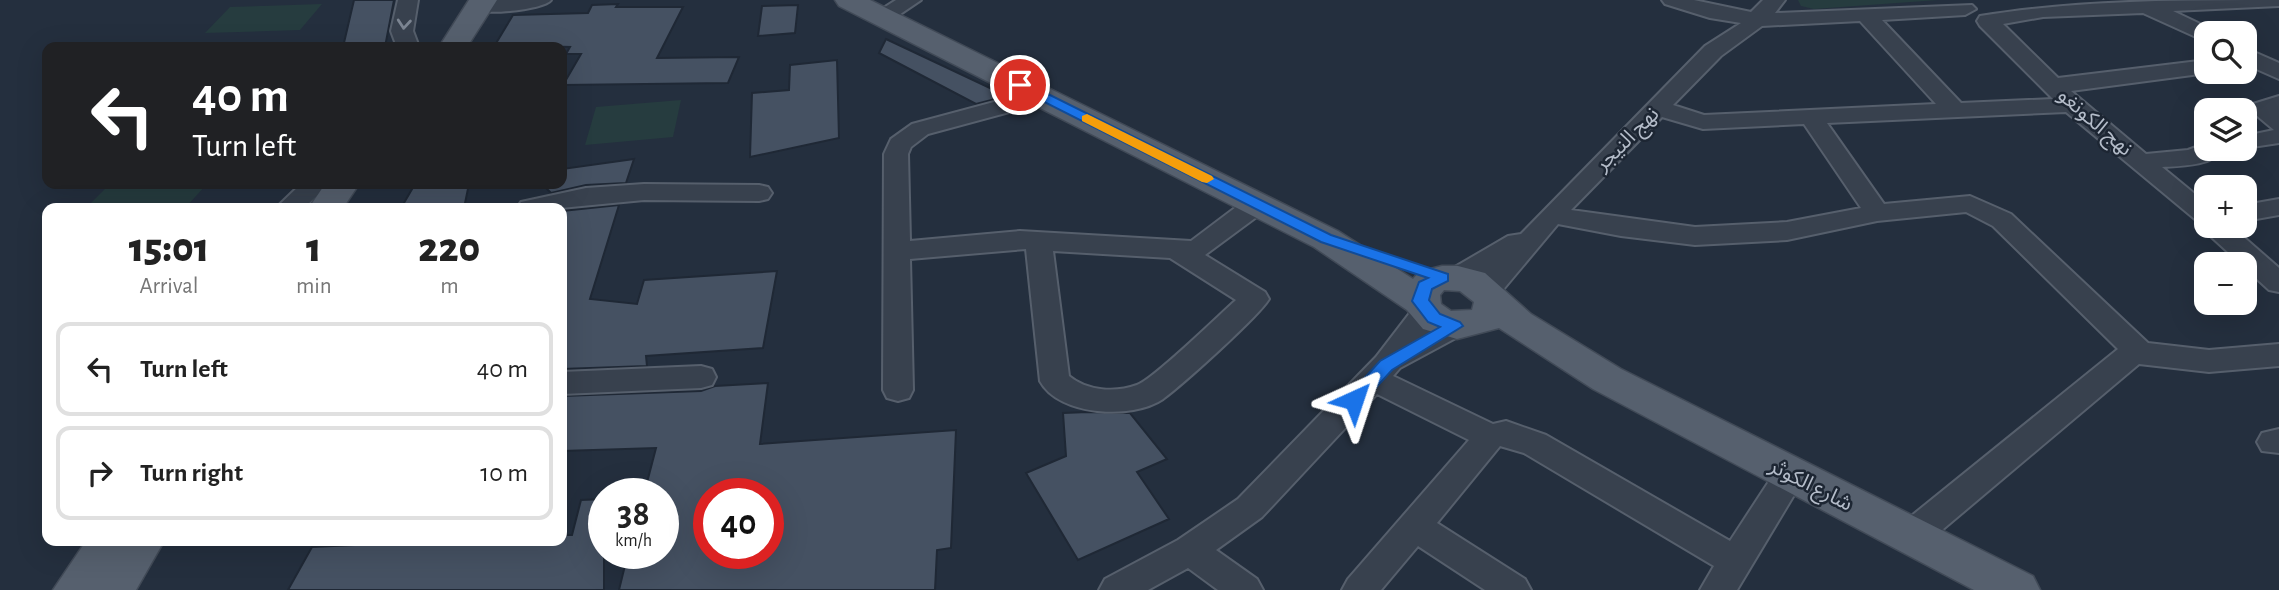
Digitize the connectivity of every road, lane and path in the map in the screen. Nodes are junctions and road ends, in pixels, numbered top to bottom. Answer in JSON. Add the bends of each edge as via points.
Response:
{"nodes":[{"id":1,"x":408,"y":0,"type":"edge"},
{"id":2,"x":541,"y":0,"type":"edge"},
{"id":3,"x":911,"y":0,"type":"edge"},
{"id":4,"x":1672,"y":0,"type":"edge"},
{"id":5,"x":2279,"y":0,"type":"edge"},
{"id":6,"x":474,"y":2,"type":"edge"},
{"id":7,"x":861,"y":4,"type":"edge"},
{"id":8,"x":2145,"y":5,"type":"junction"},
{"id":9,"x":1977,"y":10,"type":"edge"},
{"id":10,"x":1754,"y":13,"type":"edge"},
{"id":11,"x":1868,"y":18,"type":"junction"},
{"id":12,"x":2194,"y":30,"type":"edge"},
{"id":13,"x":406,"y":42,"type":"edge"},
{"id":14,"x":436,"y":42,"type":"edge"},
{"id":15,"x":455,"y":42,"type":"edge"},
{"id":16,"x":2257,"y":62,"type":"edge"},
{"id":17,"x":2194,"y":69,"type":"edge"},
{"id":18,"x":2279,"y":72,"type":"edge"},
{"id":19,"x":2053,"y":86,"type":"junction"},
{"id":20,"x":1042,"y":96,"type":"junction"},
{"id":21,"x":2279,"y":103,"type":"edge"},
{"id":22,"x":2072,"y":105,"type":"junction"},
{"id":23,"x":1658,"y":108,"type":"junction"},
{"id":24,"x":1956,"y":112,"type":"junction"},
{"id":25,"x":1811,"y":117,"type":"junction"},
{"id":26,"x":2279,"y":124,"type":"edge"},
{"id":27,"x":2279,"y":136,"type":"edge"},
{"id":28,"x":2257,"y":141,"type":"edge"},
{"id":29,"x":2194,"y":157,"type":"edge"},
{"id":30,"x":2141,"y":162,"type":"junction"},
{"id":31,"x":310,"y":189,"type":"edge"},
{"id":32,"x":759,"y":193,"type":"dead end"},
{"id":33,"x":295,"y":203,"type":"edge"},
{"id":34,"x":549,"y":203,"type":"edge"},
{"id":35,"x":1257,"y":204,"type":"junction"},
{"id":36,"x":2194,"y":207,"type":"edge"},
{"id":37,"x":2279,"y":207,"type":"edge"},
{"id":38,"x":2257,"y":211,"type":"edge"},
{"id":39,"x":1877,"y":213,"type":"junction"},
{"id":40,"x":1546,"y":221,"type":"junction"},
{"id":41,"x":2228,"y":238,"type":"edge"},
{"id":42,"x":1038,"y":241,"type":"junction"},
{"id":43,"x":897,"y":251,"type":"junction"},
{"id":44,"x":1179,"y":251,"type":"junction"},
{"id":45,"x":2279,"y":283,"type":"edge"},
{"id":46,"x":1456,"y":302,"type":"junction"},
{"id":47,"x":2140,"y":353,"type":"junction"},
{"id":48,"x":2279,"y":355,"type":"edge"},
{"id":49,"x":1380,"y":372,"type":"junction"},
{"id":50,"x":701,"y":377,"type":"dead end"},
{"id":51,"x":567,"y":383,"type":"edge"},
{"id":52,"x":898,"y":390,"type":"dead end"},
{"id":53,"x":1490,"y":437,"type":"junction"},
{"id":54,"x":1790,"y":475,"type":"junction"},
{"id":55,"x":1415,"y":526,"type":"junction"},
{"id":56,"x":1910,"y":536,"type":"junction"},
{"id":57,"x":107,"y":546,"type":"edge"},
{"id":58,"x":139,"y":546,"type":"edge"},
{"id":59,"x":1190,"y":550,"type":"junction"},
{"id":60,"x":1734,"y":561,"type":"junction"},
{"id":61,"x":76,"y":590,"type":"edge"},
{"id":62,"x":111,"y":590,"type":"edge"},
{"id":63,"x":1117,"y":590,"type":"edge"},
{"id":64,"x":1245,"y":590,"type":"edge"},
{"id":65,"x":1360,"y":590,"type":"edge"},
{"id":66,"x":1513,"y":590,"type":"edge"},
{"id":67,"x":1717,"y":590,"type":"edge"},
{"id":68,"x":2017,"y":590,"type":"edge"}],
"edges":[{"from":1,"to":13,"type":"street","one_way":true,"via":[[402,32]]},
{"from":2,"to":6,"type":"street"},
{"from":3,"to":7,"type":"street"},
{"from":4,"to":10,"type":"street","via":[[1710,12]]},
{"from":5,"to":8,"type":"street"},
{"from":6,"to":14,"type":"main road"},
{"from":6,"to":15,"type":"main road"},
{"from":7,"to":20,"type":"main road","name":"شارع الكوثر"},
{"from":8,"to":9,"type":"street"},
{"from":8,"to":12,"type":"street"},
{"from":9,"to":11,"type":"street"},
{"from":9,"to":19,"type":"street","name":"نهج الكونغو"},
{"from":10,"to":11,"type":"street"},
{"from":10,"to":11,"type":"street"},
{"from":10,"to":23,"type":"street","name":"نهج النيجر"},
{"from":11,"to":24,"type":"street"},
{"from":16,"to":18,"type":"street"},
{"from":17,"to":19,"type":"street"},
{"from":19,"to":22,"type":"street","name":"نهج الكونغو"},
{"from":20,"to":35,"type":"main road","name":"شارع الكوثر"},
{"from":20,"to":43,"type":"street","via":[[920,129],[900,144],[896,154]]},
{"from":21,"to":26,"type":"street","via":[[2261,109]]},
{"from":22,"to":24,"type":"street"},
{"from":22,"to":30,"type":"street","name":"نهج الكونغو"},
{"from":23,"to":25,"type":"street","via":[[1703,122]]},
{"from":23,"to":40,"type":"street","name":"نهج النيجر"},
{"from":24,"to":25,"type":"street"},
{"from":25,"to":39,"type":"street"},
{"from":27,"to":28,"type":"street"},
{"from":29,"to":30,"type":"street"},
{"from":30,"to":36,"type":"street","name":"نهج الكونغو"},
{"from":31,"to":33,"type":"street"},
{"from":32,"to":34,"type":"street","via":[[603,195]]},
{"from":35,"to":44,"type":"street","via":[[1202,247]]},
{"from":35,"to":46,"type":"main road","name":"شارع الكوثر"},
{"from":37,"to":38,"type":"street"},
{"from":39,"to":40,"type":"street","via":[[1787,231],[1695,236]]},
{"from":39,"to":47,"type":"street","via":[[1958,203],[1981,208],[2002,220]]},
{"from":40,"to":46,"type":"street","name":"نهج النيجر"},
{"from":41,"to":45,"type":"street"},
{"from":42,"to":43,"type":"street"},
{"from":42,"to":44,"type":"street"},
{"from":42,"to":44,"type":"street","via":[[1055,381],[1066,393],[1082,399],[1135,399],[1151,392],[1255,299]]},
{"from":43,"to":52,"type":"street"},
{"from":46,"to":49,"type":"street","name":"نهج النيجر"},
{"from":46,"to":54,"type":"main road","name":"شارع الكوثر"},
{"from":47,"to":48,"type":"street","via":[[2209,361]]},
{"from":47,"to":56,"type":"street","via":[[2129,356]]},
{"from":49,"to":53,"type":"street"},
{"from":49,"to":59,"type":"street","name":"نهج النيجر","via":[[1250,508]]},
{"from":50,"to":51,"type":"street"},
{"from":53,"to":55,"type":"street"},
{"from":53,"to":60,"type":"street","via":[[1506,433],[1535,444]]},
{"from":54,"to":56,"type":"main road","name":"شارع الكوثر"},
{"from":54,"to":60,"type":"street"},
{"from":55,"to":65,"type":"street"},
{"from":55,"to":66,"type":"street"},
{"from":56,"to":68,"type":"main road","name":"شارع الكوثر"},
{"from":57,"to":61,"type":"main road"},
{"from":58,"to":62,"type":"main road"},
{"from":59,"to":63,"type":"street","name":"نهج النيجر"},
{"from":59,"to":64,"type":"street"},
{"from":60,"to":67,"type":"street"}]}
